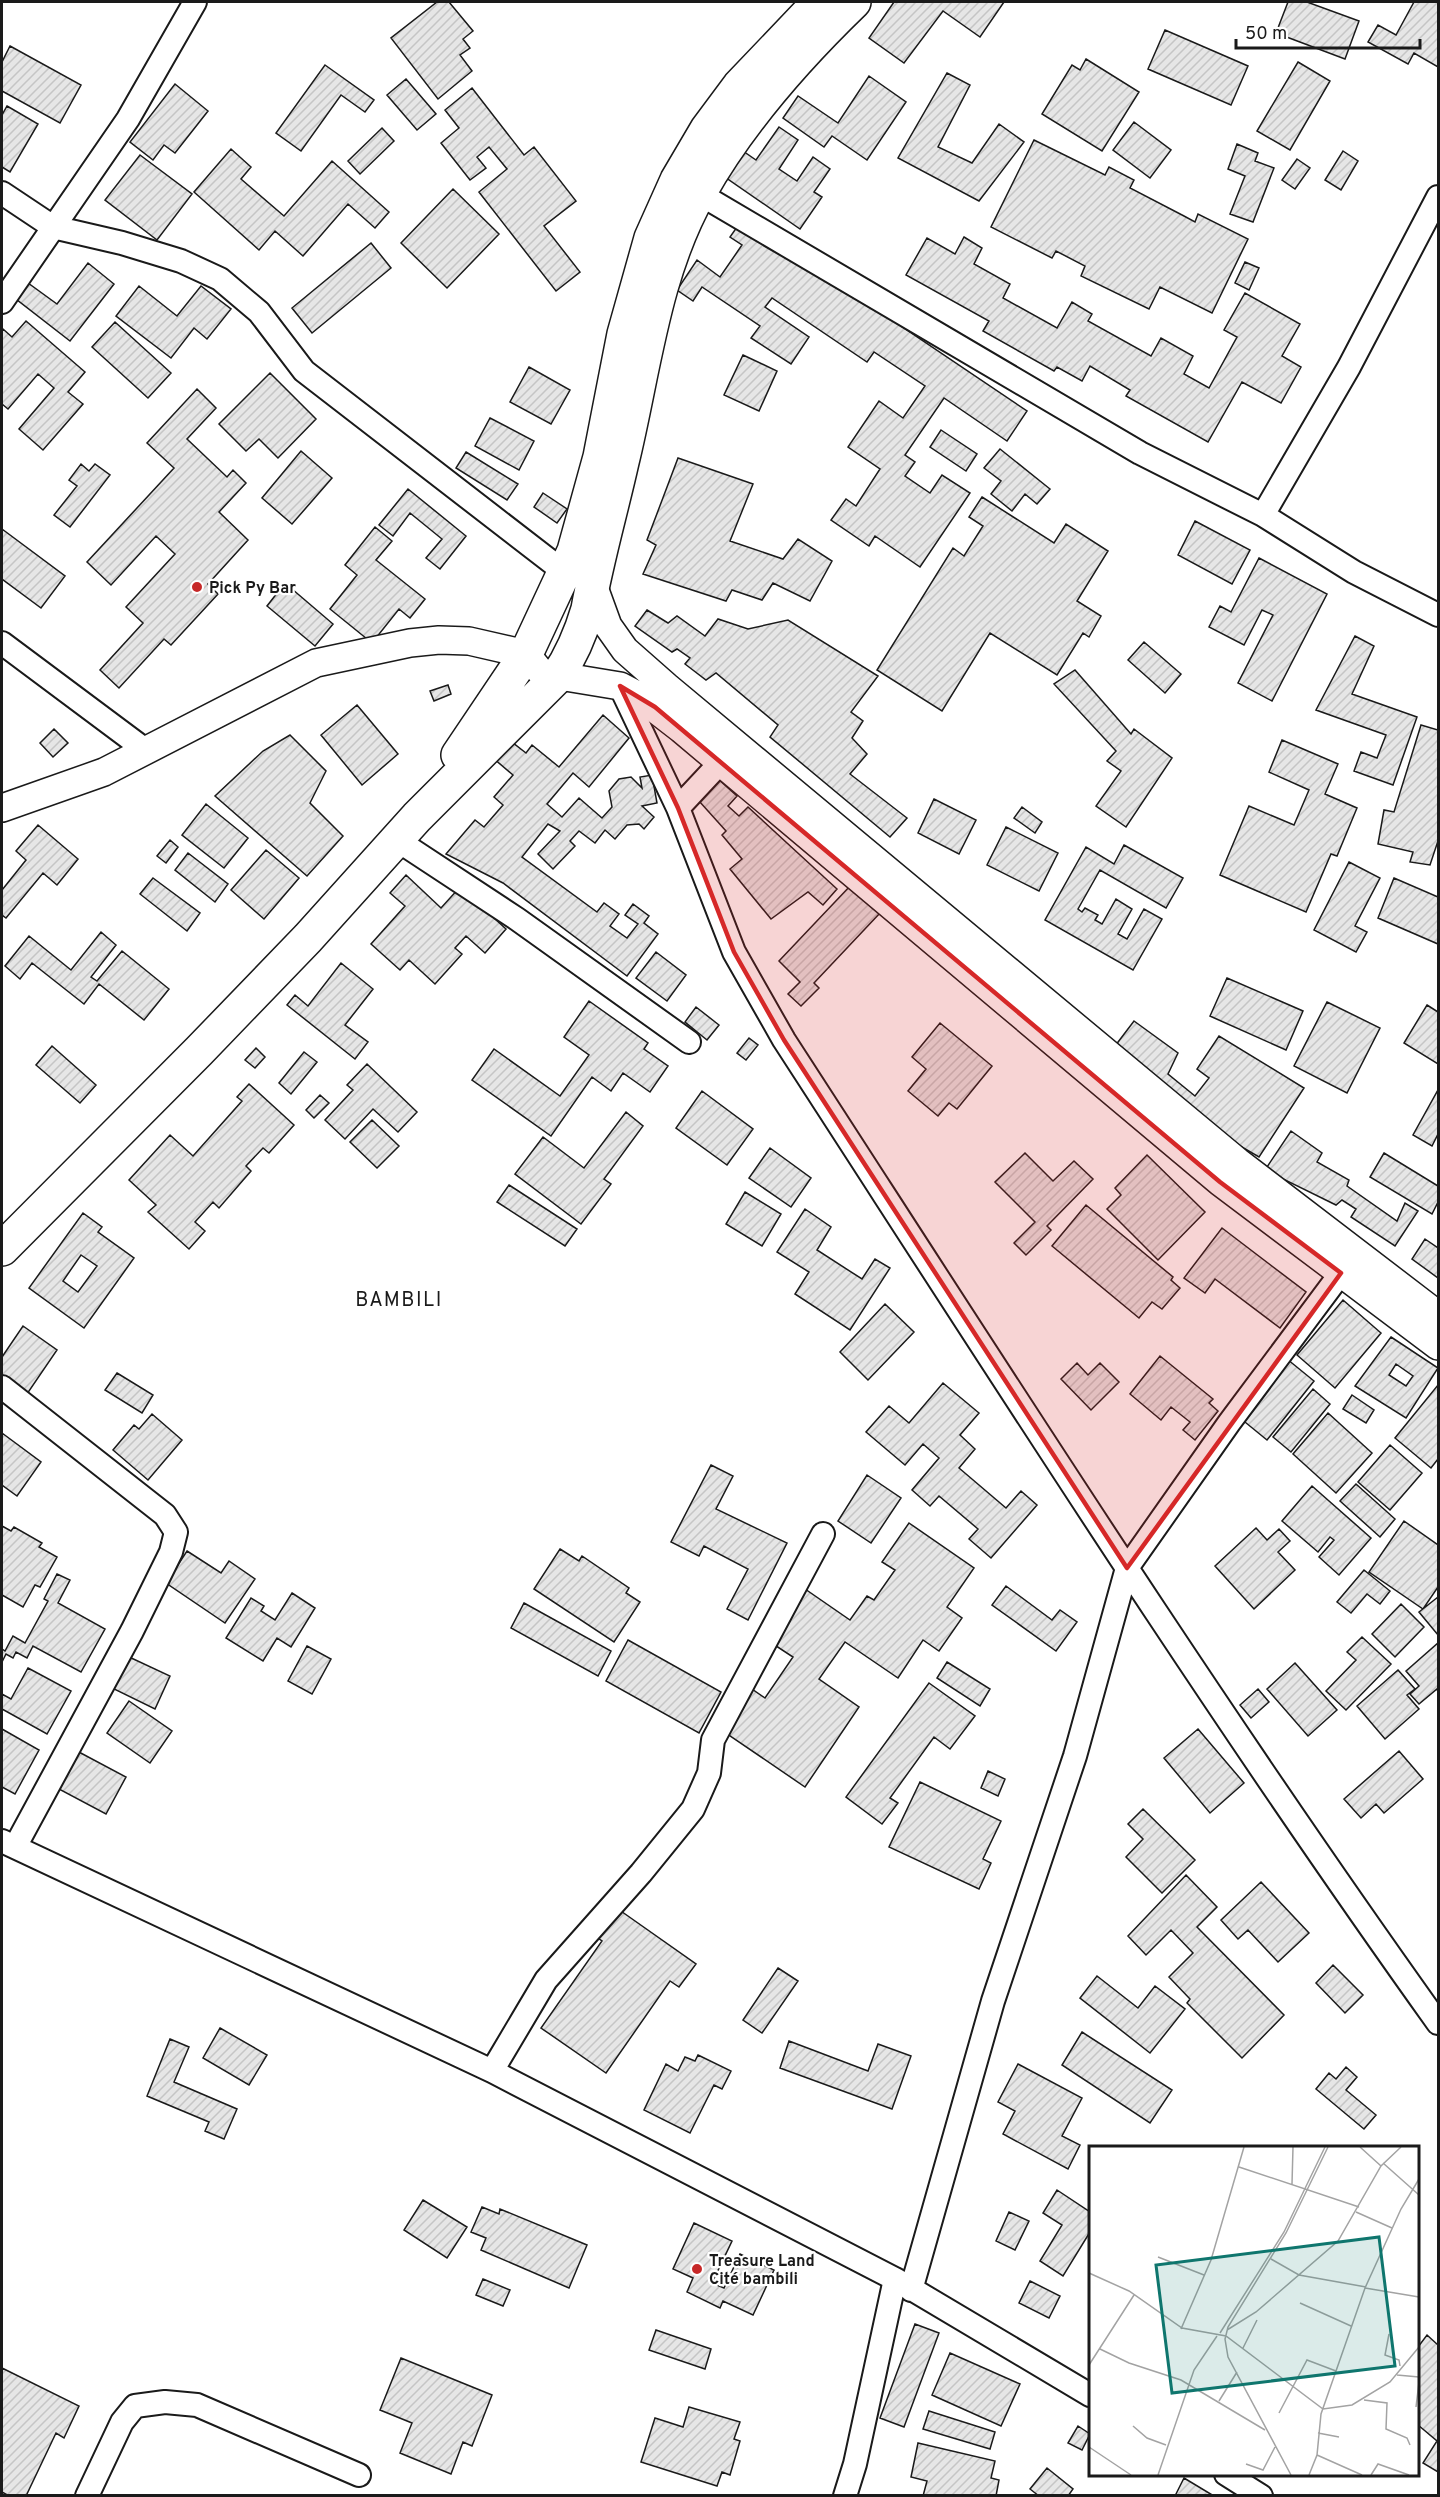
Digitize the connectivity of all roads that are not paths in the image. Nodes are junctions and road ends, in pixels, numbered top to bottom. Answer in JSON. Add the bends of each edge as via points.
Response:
{"nodes":[{"id":1,"x":195,"y":2,"type":"edge"},
{"id":2,"x":819,"y":2,"type":"edge"},
{"id":3,"x":854,"y":2,"type":"edge"},
{"id":4,"x":688,"y":186,"type":"junction"},
{"id":5,"x":2,"y":193,"type":"edge"},
{"id":6,"x":1438,"y":196,"type":"edge"},
{"id":7,"x":53,"y":227,"type":"junction"},
{"id":8,"x":2,"y":302,"type":"edge"},
{"id":9,"x":1263,"y":515,"type":"junction"},
{"id":10,"x":573,"y":576,"type":"junction"},
{"id":11,"x":1438,"y":615,"type":"edge"},
{"id":12,"x":2,"y":643,"type":"edge"},
{"id":13,"x":526,"y":654,"type":"junction"},
{"id":14,"x":557,"y":677,"type":"junction"},
{"id":15,"x":620,"y":687,"type":"junction"},
{"id":16,"x":144,"y":749,"type":"junction"},
{"id":17,"x":721,"y":762,"type":"junction"},
{"id":18,"x":2,"y":808,"type":"edge"},
{"id":19,"x":678,"y":808,"type":"junction"},
{"id":20,"x":407,"y":828,"type":"junction"},
{"id":21,"x":689,"y":1042,"type":"dead end"},
{"id":22,"x":2,"y":1249,"type":"edge"},
{"id":23,"x":1341,"y":1273,"type":"junction"},
{"id":24,"x":1438,"y":1315,"type":"edge"},
{"id":25,"x":1438,"y":1346,"type":"edge"},
{"id":26,"x":2,"y":1386,"type":"edge"},
{"id":27,"x":823,"y":1534,"type":"dead end"},
{"id":28,"x":1127,"y":1568,"type":"junction"},
{"id":29,"x":8,"y":1844,"type":"edge"},
{"id":30,"x":1438,"y":2023,"type":"edge"},
{"id":31,"x":492,"y":2071,"type":"junction"},
{"id":32,"x":903,"y":2284,"type":"junction"},
{"id":33,"x":1089,"y":2394,"type":"edge"},
{"id":34,"x":359,"y":2475,"type":"dead end"},
{"id":35,"x":1228,"y":2476,"type":"edge"},
{"id":36,"x":87,"y":2496,"type":"edge"},
{"id":37,"x":845,"y":2496,"type":"edge"},
{"id":38,"x":1261,"y":2496,"type":"edge"}],
"edges":[{"from":1,"to":7,"type":"street","via":[[128,119]]},
{"from":2,"to":4,"type":"highway","via":[[739,86],[707,129]]},
{"from":3,"to":4,"type":"highway","via":[[761,103],[728,147]]},
{"from":4,"to":9,"type":"street","via":[[1140,453]]},
{"from":4,"to":10,"type":"highway","via":[[622,462]]},
{"from":5,"to":7,"type":"street"},
{"from":6,"to":9,"type":"street","via":[[1349,367]]},
{"from":7,"to":8,"type":"street"},
{"from":7,"to":10,"type":"street","via":[[181,261],[220,279],[259,312],[304,371]]},
{"from":9,"to":11,"type":"street","via":[[1354,572]]},
{"from":10,"to":13,"type":"highway"},
{"from":10,"to":14,"type":"highway","via":[[588,609],[580,636]]},
{"from":10,"to":24,"type":"street","via":[[626,650],[667,687],[1238,1162]]},
{"from":12,"to":16,"type":"street"},
{"from":13,"to":14,"type":"street","via":[[539,670]]},
{"from":13,"to":16,"type":"street","via":[[469,641],[439,640],[316,663]]},
{"from":13,"to":20,"type":"highway"},
{"from":14,"to":15,"type":"street"},
{"from":14,"to":20,"type":"highway"},
{"from":15,"to":17,"type":"street","via":[[654,707]]},
{"from":15,"to":19,"type":"street"},
{"from":16,"to":18,"type":"street","via":[[104,772]]},
{"from":17,"to":19,"type":"street"},
{"from":17,"to":23,"type":"street","via":[[1220,1182]]},
{"from":19,"to":28,"type":"street","via":[[734,952],[784,1040]]},
{"from":20,"to":21,"type":"street","via":[[536,933]]},
{"from":20,"to":22,"type":"highway","via":[[308,938]]},
{"from":23,"to":25,"type":"street"},
{"from":23,"to":28,"type":"street"},
{"from":26,"to":29,"type":"street","via":[[165,1515],[176,1532],[171,1552],[132,1631]]},
{"from":27,"to":31,"type":"street","via":[[713,1740],[709,1773],[693,1809],[546,1980]]},
{"from":28,"to":30,"type":"street"},
{"from":28,"to":32,"type":"street","via":[[1075,1756]]},
{"from":29,"to":31,"type":"street"},
{"from":31,"to":32,"type":"street"},
{"from":32,"to":33,"type":"street"},
{"from":32,"to":37,"type":"street"},
{"from":34,"to":36,"type":"street","via":[[197,2405],[165,2402],[135,2406],[122,2422]]},
{"from":35,"to":38,"type":"street"}]}
